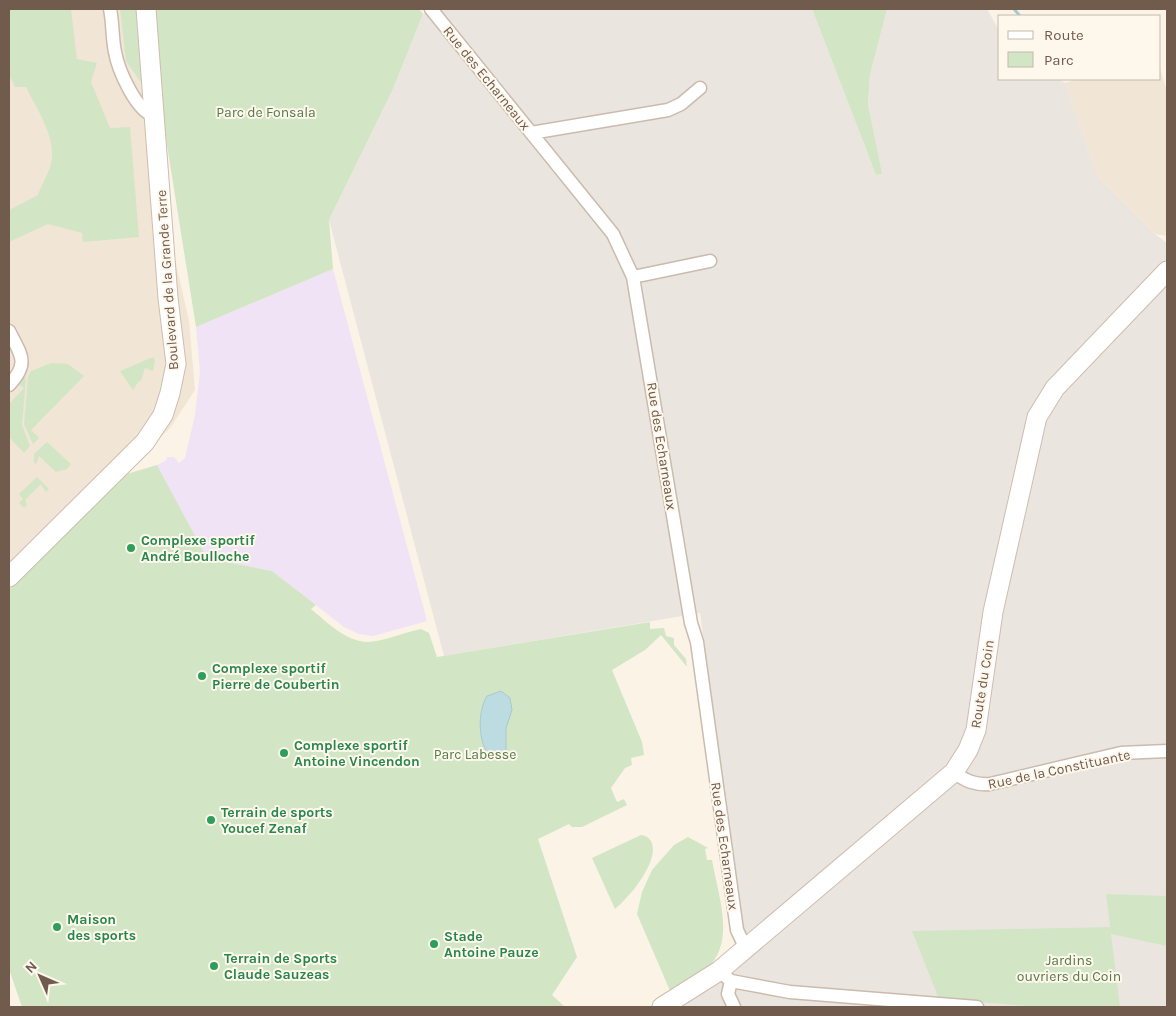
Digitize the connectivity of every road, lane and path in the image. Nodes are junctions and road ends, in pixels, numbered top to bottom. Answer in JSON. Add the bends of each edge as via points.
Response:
{"nodes":[{"id":1,"x":110,"y":9,"type":"edge"},
{"id":2,"x":146,"y":9,"type":"edge"},
{"id":3,"x":431,"y":9,"type":"edge"},
{"id":4,"x":700,"y":88,"type":"dead end"},
{"id":5,"x":155,"y":116,"type":"junction"},
{"id":6,"x":531,"y":133,"type":"junction"},
{"id":7,"x":710,"y":261,"type":"dead end"},
{"id":8,"x":1167,"y":271,"type":"edge"},
{"id":9,"x":634,"y":277,"type":"junction"},
{"id":10,"x":9,"y":331,"type":"edge"},
{"id":11,"x":9,"y":385,"type":"edge"},
{"id":12,"x":9,"y":577,"type":"edge"},
{"id":13,"x":1167,"y":750,"type":"edge"},
{"id":14,"x":954,"y":772,"type":"junction"},
{"id":15,"x":745,"y":947,"type":"junction"},
{"id":16,"x":725,"y":976,"type":"junction"},
{"id":17,"x":662,"y":1007,"type":"edge"},
{"id":18,"x":734,"y":1007,"type":"edge"},
{"id":19,"x":977,"y":1007,"type":"edge"}],
"edges":[{"from":1,"to":5,"type":"street","via":[[115,52],[121,70],[136,101],[149,115]]},
{"from":2,"to":5,"type":"main road","name":"Boulevard de la Grande Terre"},
{"from":3,"to":6,"type":"street","name":"Rue des Echarneaux"},
{"from":4,"to":6,"type":"street","via":[[668,110]]},
{"from":5,"to":12,"type":"main road","name":"Boulevard de la Grande Terre","via":[[176,364],[170,394],[158,424],[145,442]]},
{"from":6,"to":9,"type":"street","name":"Rue des Echarneaux","via":[[613,234]]},
{"from":7,"to":9,"type":"street"},
{"from":8,"to":14,"type":"main road","name":"Route du Coin","via":[[1055,388],[1037,416],[993,612],[976,730]]},
{"from":9,"to":15,"type":"street","name":"Rue des Echarneaux","via":[[696,642],[737,930]]},
{"from":10,"to":11,"type":"street","via":[[23,364]]},
{"from":13,"to":14,"type":"street","name":"Rue de la Constituante","via":[[1121,753],[990,784],[970,783]]},
{"from":14,"to":15,"type":"main road","name":"Route du Coin"},
{"from":15,"to":16,"type":"main road","name":"Route du Coin"},
{"from":16,"to":17,"type":"main road","name":"Route du Coin"},
{"from":16,"to":18,"type":"street"},
{"from":16,"to":19,"type":"street","via":[[790,992]]}]}
